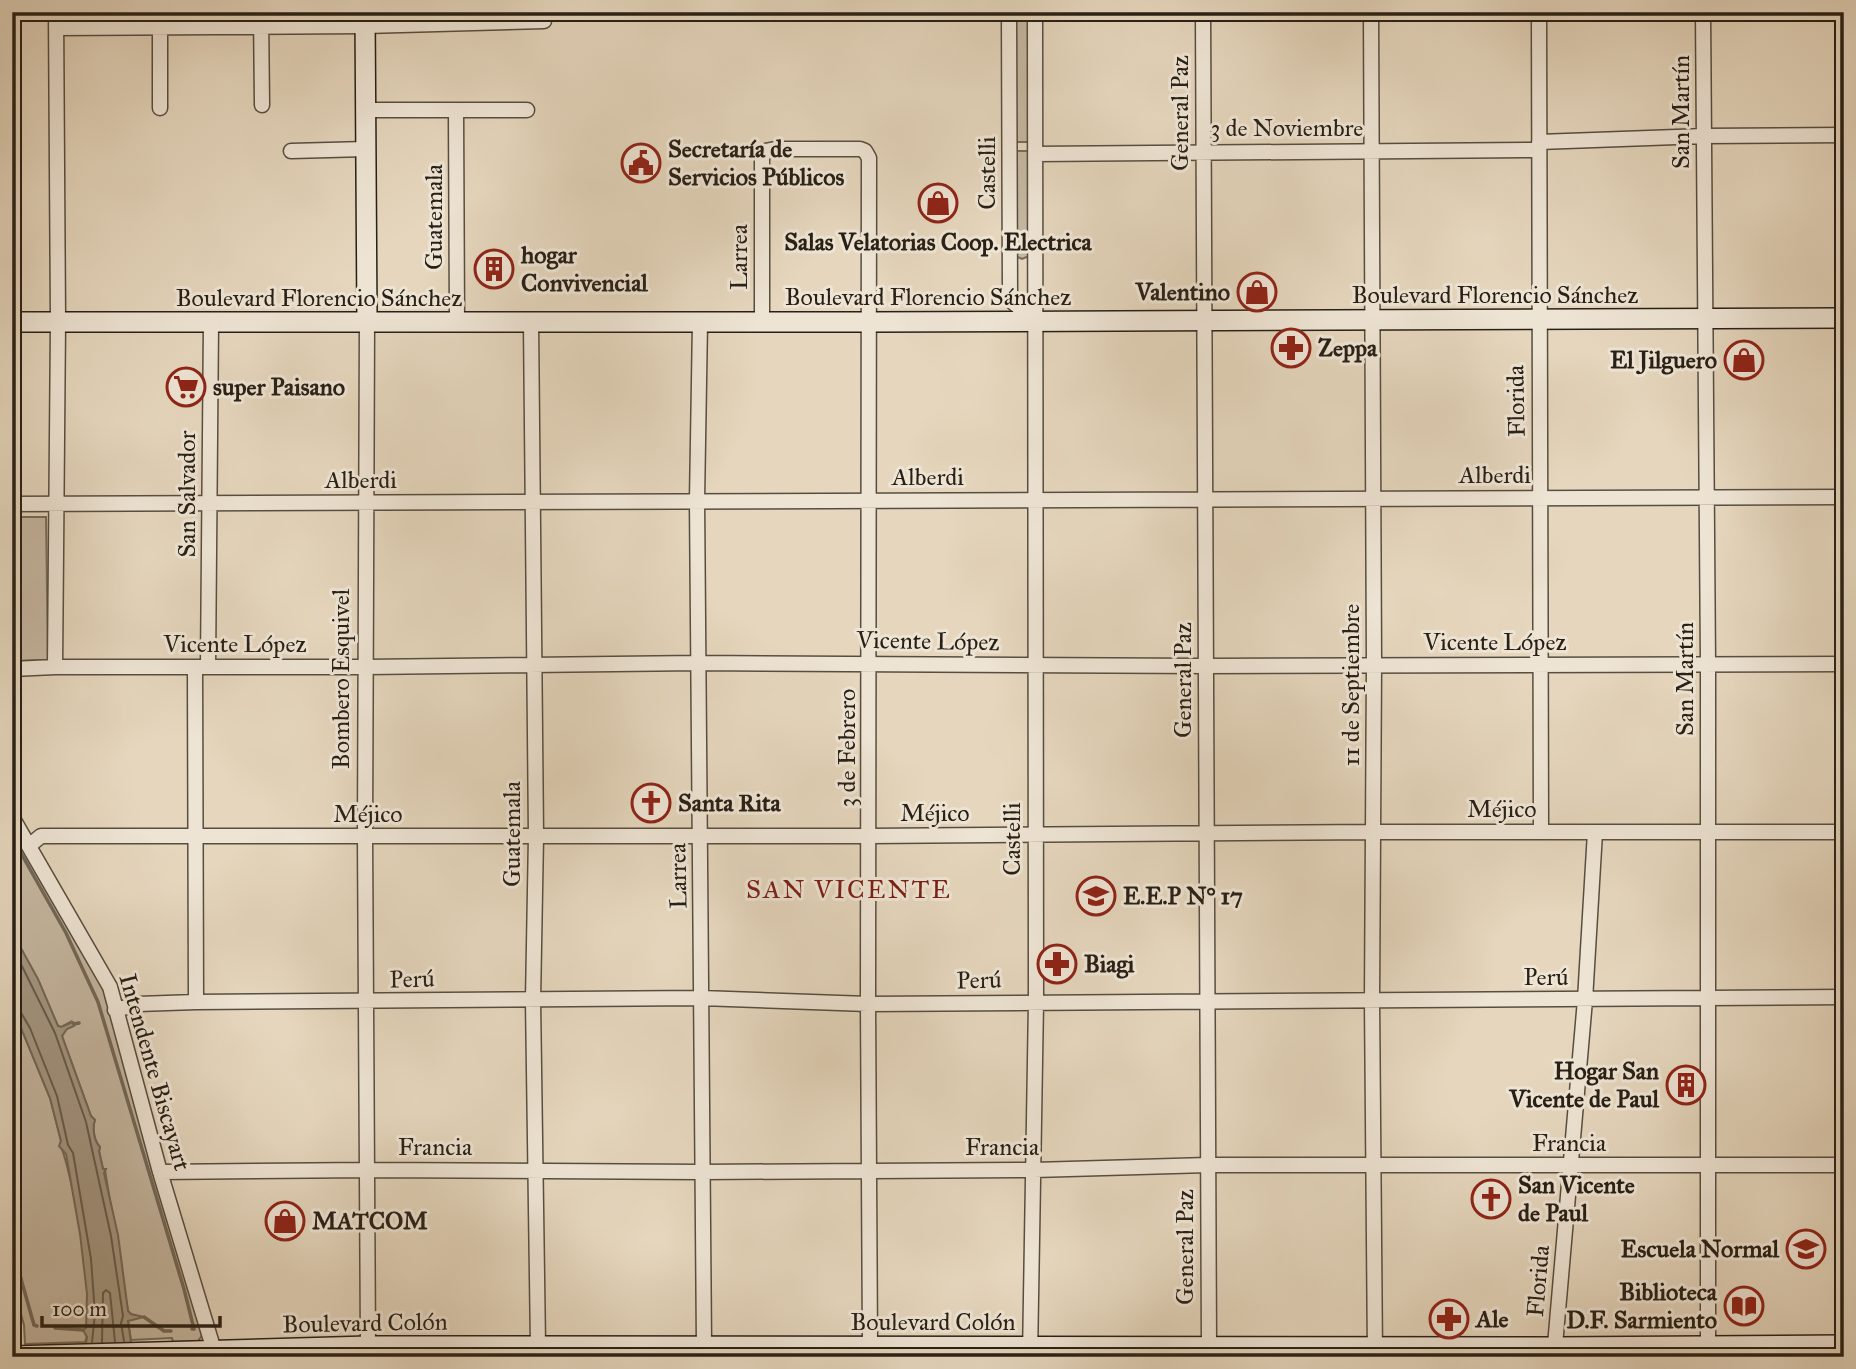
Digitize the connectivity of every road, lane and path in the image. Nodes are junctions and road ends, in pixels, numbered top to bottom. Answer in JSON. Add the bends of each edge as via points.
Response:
{"nodes":[{"id":1,"x":57,"y":12,"type":"edge"},
{"id":2,"x":1009,"y":12,"type":"edge"},
{"id":3,"x":1035,"y":12,"type":"edge"},
{"id":4,"x":1202,"y":12,"type":"edge"},
{"id":5,"x":1371,"y":12,"type":"edge"},
{"id":6,"x":1539,"y":12,"type":"edge"},
{"id":7,"x":1703,"y":12,"type":"edge"},
{"id":8,"x":365,"y":19,"type":"edge"},
{"id":9,"x":160,"y":20,"type":"edge"},
{"id":10,"x":261,"y":20,"type":"edge"},
{"id":11,"x":544,"y":21,"type":"dead end"},
{"id":12,"x":56,"y":28,"type":"junction"},
{"id":13,"x":262,"y":105,"type":"dead end"},
{"id":14,"x":160,"y":108,"type":"dead end"},
{"id":15,"x":366,"y":110,"type":"junction"},
{"id":16,"x":456,"y":110,"type":"junction"},
{"id":17,"x":527,"y":110,"type":"dead end"},
{"id":18,"x":1844,"y":135,"type":"edge"},
{"id":19,"x":1704,"y":136,"type":"junction"},
{"id":20,"x":1539,"y":146,"type":"junction"},
{"id":21,"x":1009,"y":147,"type":"junction"},
{"id":22,"x":366,"y":149,"type":"junction"},
{"id":23,"x":1035,"y":150,"type":"junction"},
{"id":24,"x":291,"y":151,"type":"dead end"},
{"id":25,"x":865,"y":151,"type":"joint"},
{"id":26,"x":1372,"y":151,"type":"junction"},
{"id":27,"x":1203,"y":152,"type":"junction"},
{"id":28,"x":1844,"y":318,"type":"edge"},
{"id":29,"x":1705,"y":319,"type":"junction"},
{"id":30,"x":1203,"y":320,"type":"junction"},
{"id":31,"x":1373,"y":320,"type":"junction"},
{"id":32,"x":1538,"y":320,"type":"junction"},
{"id":33,"x":1036,"y":321,"type":"junction"},
{"id":34,"x":12,"y":322,"type":"edge"},
{"id":35,"x":58,"y":322,"type":"junction"},
{"id":36,"x":211,"y":322,"type":"junction"},
{"id":37,"x":367,"y":322,"type":"junction"},
{"id":38,"x":531,"y":322,"type":"junction"},
{"id":39,"x":700,"y":322,"type":"junction"},
{"id":40,"x":762,"y":322,"type":"junction"},
{"id":41,"x":868,"y":322,"type":"junction"},
{"id":42,"x":457,"y":323,"type":"junction"},
{"id":43,"x":1706,"y":497,"type":"junction"},
{"id":44,"x":1844,"y":497,"type":"edge"},
{"id":45,"x":1374,"y":498,"type":"junction"},
{"id":46,"x":1540,"y":498,"type":"junction"},
{"id":47,"x":1034,"y":499,"type":"junction"},
{"id":48,"x":1205,"y":499,"type":"junction"},
{"id":49,"x":697,"y":500,"type":"junction"},
{"id":50,"x":870,"y":500,"type":"junction"},
{"id":51,"x":533,"y":501,"type":"junction"},
{"id":52,"x":210,"y":502,"type":"junction"},
{"id":53,"x":55,"y":503,"type":"junction"},
{"id":54,"x":367,"y":503,"type":"junction"},
{"id":55,"x":12,"y":504,"type":"edge"},
{"id":56,"x":869,"y":662,"type":"junction"},
{"id":57,"x":698,"y":663,"type":"junction"},
{"id":58,"x":1541,"y":664,"type":"junction"},
{"id":59,"x":1844,"y":664,"type":"edge"},
{"id":60,"x":534,"y":665,"type":"junction"},
{"id":61,"x":1035,"y":665,"type":"junction"},
{"id":62,"x":1374,"y":665,"type":"junction"},
{"id":63,"x":1708,"y":665,"type":"junction"},
{"id":64,"x":1206,"y":666,"type":"junction"},
{"id":65,"x":55,"y":667,"type":"junction"},
{"id":66,"x":202,"y":667,"type":"junction"},
{"id":67,"x":366,"y":667,"type":"junction"},
{"id":68,"x":12,"y":669,"type":"edge"},
{"id":69,"x":12,"y":817,"type":"edge"},
{"id":70,"x":1374,"y":832,"type":"junction"},
{"id":71,"x":1541,"y":832,"type":"junction"},
{"id":72,"x":1595,"y":832,"type":"junction"},
{"id":73,"x":1708,"y":832,"type":"junction"},
{"id":74,"x":1844,"y":832,"type":"edge"},
{"id":75,"x":1206,"y":834,"type":"junction"},
{"id":76,"x":197,"y":835,"type":"junction"},
{"id":77,"x":700,"y":835,"type":"junction"},
{"id":78,"x":1034,"y":835,"type":"junction"},
{"id":79,"x":365,"y":836,"type":"junction"},
{"id":80,"x":536,"y":836,"type":"junction"},
{"id":81,"x":870,"y":836,"type":"junction"},
{"id":82,"x":30,"y":845,"type":"junction"},
{"id":83,"x":1844,"y":997,"type":"edge"},
{"id":84,"x":702,"y":998,"type":"junction"},
{"id":85,"x":1707,"y":998,"type":"junction"},
{"id":86,"x":533,"y":1000,"type":"junction"},
{"id":87,"x":1206,"y":1000,"type":"junction"},
{"id":88,"x":1372,"y":1000,"type":"junction"},
{"id":89,"x":1586,"y":1000,"type":"junction"},
{"id":90,"x":196,"y":1002,"type":"junction"},
{"id":91,"x":366,"y":1002,"type":"junction"},
{"id":92,"x":1036,"y":1002,"type":"junction"},
{"id":93,"x":868,"y":1004,"type":"junction"},
{"id":94,"x":116,"y":1010,"type":"junction"},
{"id":95,"x":1208,"y":1165,"type":"junction"},
{"id":96,"x":1374,"y":1166,"type":"junction"},
{"id":97,"x":1572,"y":1166,"type":"junction"},
{"id":98,"x":1707,"y":1166,"type":"junction"},
{"id":99,"x":1844,"y":1166,"type":"edge"},
{"id":100,"x":369,"y":1170,"type":"junction"},
{"id":101,"x":536,"y":1170,"type":"junction"},
{"id":102,"x":870,"y":1170,"type":"junction"},
{"id":103,"x":1034,"y":1170,"type":"junction"},
{"id":104,"x":160,"y":1172,"type":"junction"},
{"id":105,"x":701,"y":1172,"type":"junction"},
{"id":106,"x":1844,"y":1345,"type":"edge"},
{"id":107,"x":368,"y":1346,"type":"junction"},
{"id":108,"x":538,"y":1346,"type":"junction"},
{"id":109,"x":704,"y":1346,"type":"junction"},
{"id":110,"x":870,"y":1346,"type":"junction"},
{"id":111,"x":1695,"y":1349,"type":"edge"},
{"id":112,"x":1198,"y":1350,"type":"edge"},
{"id":113,"x":618,"y":1352,"type":"edge"},
{"id":114,"x":894,"y":1352,"type":"edge"},
{"id":115,"x":1030,"y":1352,"type":"edge"},
{"id":116,"x":1374,"y":1352,"type":"edge"},
{"id":117,"x":1554,"y":1352,"type":"edge"},
{"id":118,"x":216,"y":1353,"type":"edge"},
{"id":119,"x":12,"y":1356,"type":"edge"}],
"edges":[{"from":1,"to":12,"type":"street"},
{"from":2,"to":21,"type":"street","name":"Castelli"},
{"from":3,"to":23,"type":"street","name":"Castelli"},
{"from":4,"to":27,"type":"street","name":"General Paz"},
{"from":5,"to":26,"type":"street","name":"11 de Septiembre"},
{"from":6,"to":20,"type":"street","name":"Florida"},
{"from":7,"to":19,"type":"street","name":"San Martín"},
{"from":8,"to":10,"type":"street"},
{"from":8,"to":11,"type":"street"},
{"from":8,"to":15,"type":"main road","name":"Bombero Esquivel"},
{"from":9,"to":10,"type":"street"},
{"from":9,"to":12,"type":"street"},
{"from":9,"to":14,"type":"street"},
{"from":10,"to":13,"type":"street"},
{"from":12,"to":35,"type":"street"},
{"from":15,"to":16,"type":"street"},
{"from":15,"to":22,"type":"main road","name":"Bombero Esquivel"},
{"from":16,"to":17,"type":"street"},
{"from":16,"to":42,"type":"street","name":"Guatemala"},
{"from":18,"to":19,"type":"street","name":"3 de Noviembre"},
{"from":19,"to":20,"type":"street","name":"3 de Noviembre"},
{"from":19,"to":29,"type":"street","name":"San Martín"},
{"from":20,"to":26,"type":"street","name":"3 de Noviembre"},
{"from":20,"to":32,"type":"street","name":"Florida"},
{"from":21,"to":23,"type":"street","name":"3 de Noviembre"},
{"from":21,"to":33,"type":"street","name":"Castelli","via":[[1010,300]]},
{"from":22,"to":24,"type":"street"},
{"from":22,"to":37,"type":"main road","name":"Bombero Esquivel"},
{"from":23,"to":27,"type":"street","name":"3 de Noviembre"},
{"from":23,"to":33,"type":"street","name":"Castelli"},
{"from":25,"to":40,"type":"street","name":"Larrea","via":[[765,151]]},
{"from":25,"to":41,"type":"street","name":"3 de Febrero","via":[[869,159]]},
{"from":26,"to":27,"type":"street","name":"3 de Noviembre"},
{"from":26,"to":31,"type":"street","name":"11 de Septiembre"},
{"from":27,"to":30,"type":"street","name":"General Paz"},
{"from":28,"to":29,"type":"main road","name":"Boulevard Florencio Sánchez"},
{"from":29,"to":32,"type":"main road","name":"Boulevard Florencio Sánchez"},
{"from":29,"to":43,"type":"street","name":"San Martín"},
{"from":30,"to":31,"type":"main road","name":"Boulevard Florencio Sánchez"},
{"from":30,"to":33,"type":"main road","name":"Boulevard Florencio Sánchez"},
{"from":30,"to":48,"type":"street","name":"General Paz"},
{"from":31,"to":32,"type":"main road","name":"Boulevard Florencio Sánchez"},
{"from":31,"to":45,"type":"street","name":"11 de Septiembre"},
{"from":32,"to":46,"type":"street","name":"Florida"},
{"from":33,"to":41,"type":"main road","name":"Boulevard Florencio Sánchez"},
{"from":33,"to":47,"type":"street","name":"Castelli"},
{"from":34,"to":35,"type":"main road","name":"Boulevard Florencio Sánchez"},
{"from":35,"to":36,"type":"main road","name":"Boulevard Florencio Sánchez"},
{"from":35,"to":53,"type":"street"},
{"from":36,"to":37,"type":"main road","name":"Boulevard Florencio Sánchez"},
{"from":36,"to":52,"type":"street","name":"San Salvador"},
{"from":37,"to":42,"type":"main road","name":"Boulevard Florencio Sánchez"},
{"from":37,"to":54,"type":"street","name":"Bombero Esquivel"},
{"from":38,"to":39,"type":"main road","name":"Boulevard Florencio Sánchez"},
{"from":38,"to":42,"type":"main road","name":"Boulevard Florencio Sánchez"},
{"from":38,"to":51,"type":"street","name":"Guatemala"},
{"from":39,"to":40,"type":"main road","name":"Boulevard Florencio Sánchez"},
{"from":39,"to":49,"type":"street","name":"Larrea"},
{"from":40,"to":41,"type":"main road","name":"Boulevard Florencio Sánchez"},
{"from":41,"to":50,"type":"street","name":"3 de Febrero"},
{"from":43,"to":44,"type":"street","name":"Alberdi"},
{"from":43,"to":46,"type":"street","name":"Alberdi"},
{"from":43,"to":63,"type":"street","name":"San Martín"},
{"from":45,"to":46,"type":"street","name":"Alberdi"},
{"from":45,"to":48,"type":"street","name":"Alberdi"},
{"from":45,"to":62,"type":"street","name":"11 de Septiembre"},
{"from":46,"to":58,"type":"street","name":"Florida"},
{"from":47,"to":48,"type":"street","name":"Alberdi"},
{"from":47,"to":50,"type":"street","name":"Alberdi"},
{"from":47,"to":61,"type":"street","name":"Castelli"},
{"from":48,"to":64,"type":"street","name":"General Paz"},
{"from":49,"to":50,"type":"street","name":"Alberdi"},
{"from":49,"to":51,"type":"street","name":"Alberdi"},
{"from":49,"to":57,"type":"street","name":"Larrea"},
{"from":50,"to":56,"type":"street","name":"3 de Febrero"},
{"from":51,"to":54,"type":"street","name":"Alberdi"},
{"from":51,"to":60,"type":"street","name":"Guatemala"},
{"from":52,"to":53,"type":"street","name":"Alberdi"},
{"from":52,"to":54,"type":"street","name":"Alberdi"},
{"from":52,"to":66,"type":"street","name":"San Salvador"},
{"from":53,"to":55,"type":"street","name":"Alberdi"},
{"from":53,"to":65,"type":"street"},
{"from":54,"to":67,"type":"street","name":"Bombero Esquivel"},
{"from":56,"to":57,"type":"street","name":"Vicente López"},
{"from":56,"to":61,"type":"street","name":"Vicente López"},
{"from":56,"to":81,"type":"street","name":"3 de Febrero"},
{"from":57,"to":60,"type":"street","name":"Vicente López"},
{"from":57,"to":77,"type":"street","name":"Larrea"},
{"from":58,"to":62,"type":"street","name":"Vicente López"},
{"from":58,"to":63,"type":"street","name":"Vicente López"},
{"from":58,"to":71,"type":"street","name":"Florida"},
{"from":59,"to":63,"type":"street","name":"Vicente López"},
{"from":60,"to":67,"type":"street","name":"Vicente López"},
{"from":60,"to":80,"type":"street","name":"Guatemala"},
{"from":61,"to":64,"type":"street","name":"Vicente López"},
{"from":61,"to":78,"type":"street","name":"Castelli"},
{"from":62,"to":64,"type":"street","name":"Vicente López"},
{"from":62,"to":70,"type":"street","name":"11 de Septiembre"},
{"from":63,"to":73,"type":"street","name":"San Martín"},
{"from":64,"to":75,"type":"street","name":"General Paz"},
{"from":65,"to":66,"type":"street","name":"Vicente López"},
{"from":65,"to":68,"type":"street","name":"Vicente López"},
{"from":66,"to":67,"type":"street","name":"Vicente López"},
{"from":66,"to":76,"type":"street","name":"San Salvador"},
{"from":67,"to":79,"type":"street","name":"Bombero Esquivel"},
{"from":69,"to":82,"type":"street","name":"Intendente Biscayart"},
{"from":70,"to":71,"type":"street","name":"Méjico"},
{"from":70,"to":75,"type":"street","name":"Méjico"},
{"from":70,"to":88,"type":"street","name":"11 de Septiembre"},
{"from":71,"to":72,"type":"street","name":"Méjico"},
{"from":72,"to":73,"type":"street","name":"Méjico"},
{"from":72,"to":89,"type":"street","name":"Florida"},
{"from":73,"to":74,"type":"street","name":"Méjico"},
{"from":73,"to":85,"type":"street","name":"San Martín"},
{"from":75,"to":78,"type":"street","name":"Méjico"},
{"from":75,"to":87,"type":"street","name":"General Paz"},
{"from":76,"to":79,"type":"street","name":"Méjico"},
{"from":76,"to":82,"type":"street","name":"Méjico","via":[[41,836]]},
{"from":76,"to":90,"type":"street","name":"San Salvador"},
{"from":77,"to":80,"type":"street","name":"Méjico"},
{"from":77,"to":81,"type":"street","name":"Méjico"},
{"from":77,"to":84,"type":"street","name":"Larrea"},
{"from":78,"to":81,"type":"street","name":"Méjico"},
{"from":78,"to":92,"type":"street","name":"Castelli"},
{"from":79,"to":80,"type":"street","name":"Méjico"},
{"from":79,"to":91,"type":"street","name":"Bombero Esquivel"},
{"from":80,"to":86,"type":"street","name":"Guatemala"},
{"from":81,"to":93,"type":"street","name":"3 de Febrero"},
{"from":82,"to":94,"type":"street","name":"Intendente Biscayart","via":[[110,987]]},
{"from":83,"to":85,"type":"street","name":"Perú"},
{"from":84,"to":86,"type":"street","name":"Perú"},
{"from":84,"to":93,"type":"street","name":"Perú"},
{"from":84,"to":105,"type":"street","name":"Larrea"},
{"from":85,"to":89,"type":"street","name":"Perú"},
{"from":85,"to":98,"type":"street","name":"San Martín"},
{"from":86,"to":91,"type":"street","name":"Perú"},
{"from":86,"to":101,"type":"street","name":"Guatemala"},
{"from":87,"to":88,"type":"street","name":"Perú"},
{"from":87,"to":92,"type":"street","name":"Perú"},
{"from":87,"to":95,"type":"street","name":"General Paz"},
{"from":88,"to":89,"type":"street","name":"Perú"},
{"from":88,"to":96,"type":"street","name":"11 de Septiembre"},
{"from":89,"to":97,"type":"street","name":"Florida"},
{"from":90,"to":91,"type":"street","name":"Perú"},
{"from":90,"to":94,"type":"street","name":"Perú","via":[[138,1004]]},
{"from":91,"to":100,"type":"street","name":"Bombero Esquivel"},
{"from":92,"to":93,"type":"street","name":"Perú"},
{"from":92,"to":103,"type":"street","name":"Castelli"},
{"from":93,"to":102,"type":"street","name":"3 de Febrero"},
{"from":94,"to":104,"type":"street","name":"Intendente Biscayart"},
{"from":95,"to":96,"type":"street","name":"Francia"},
{"from":95,"to":103,"type":"street","name":"Francia"},
{"from":95,"to":112,"type":"street","name":"General Paz"},
{"from":96,"to":97,"type":"street","name":"Francia"},
{"from":96,"to":116,"type":"street","name":"11 de Septiembre"},
{"from":97,"to":98,"type":"street","name":"Francia"},
{"from":97,"to":117,"type":"street","name":"Florida"},
{"from":98,"to":99,"type":"street","name":"Francia"},
{"from":98,"to":111,"type":"street","name":"San Martín"},
{"from":100,"to":101,"type":"street","name":"Francia"},
{"from":100,"to":104,"type":"street","name":"Francia"},
{"from":100,"to":107,"type":"street","name":"Bombero Esquivel"},
{"from":101,"to":105,"type":"street","name":"Francia"},
{"from":101,"to":108,"type":"street","name":"Guatemala"},
{"from":102,"to":103,"type":"street","name":"Francia"},
{"from":102,"to":105,"type":"street","name":"Francia"},
{"from":102,"to":110,"type":"street","name":"3 de Febrero"},
{"from":103,"to":115,"type":"street","name":"Castelli"},
{"from":104,"to":118,"type":"street","name":"Intendente Biscayart"},
{"from":105,"to":109,"type":"street","name":"Larrea"},
{"from":106,"to":111,"type":"main road","name":"Boulevard Colón"},
{"from":107,"to":108,"type":"main road","name":"Boulevard Colón"},
{"from":107,"to":118,"type":"main road","name":"Boulevard Colón"},
{"from":108,"to":113,"type":"main road","name":"Boulevard Colón"},
{"from":109,"to":110,"type":"main road","name":"Boulevard Colón"},
{"from":109,"to":113,"type":"main road","name":"Boulevard Colón"},
{"from":110,"to":114,"type":"main road","name":"Boulevard Colón"},
{"from":111,"to":117,"type":"main road","name":"Boulevard Colón"},
{"from":112,"to":115,"type":"main road","name":"Boulevard Colón"},
{"from":112,"to":116,"type":"main road","name":"Boulevard Colón"},
{"from":114,"to":115,"type":"main road","name":"Boulevard Colón"},
{"from":116,"to":117,"type":"main road","name":"Boulevard Colón"},
{"from":118,"to":119,"type":"main road","name":"Boulevard Colón"}]}
